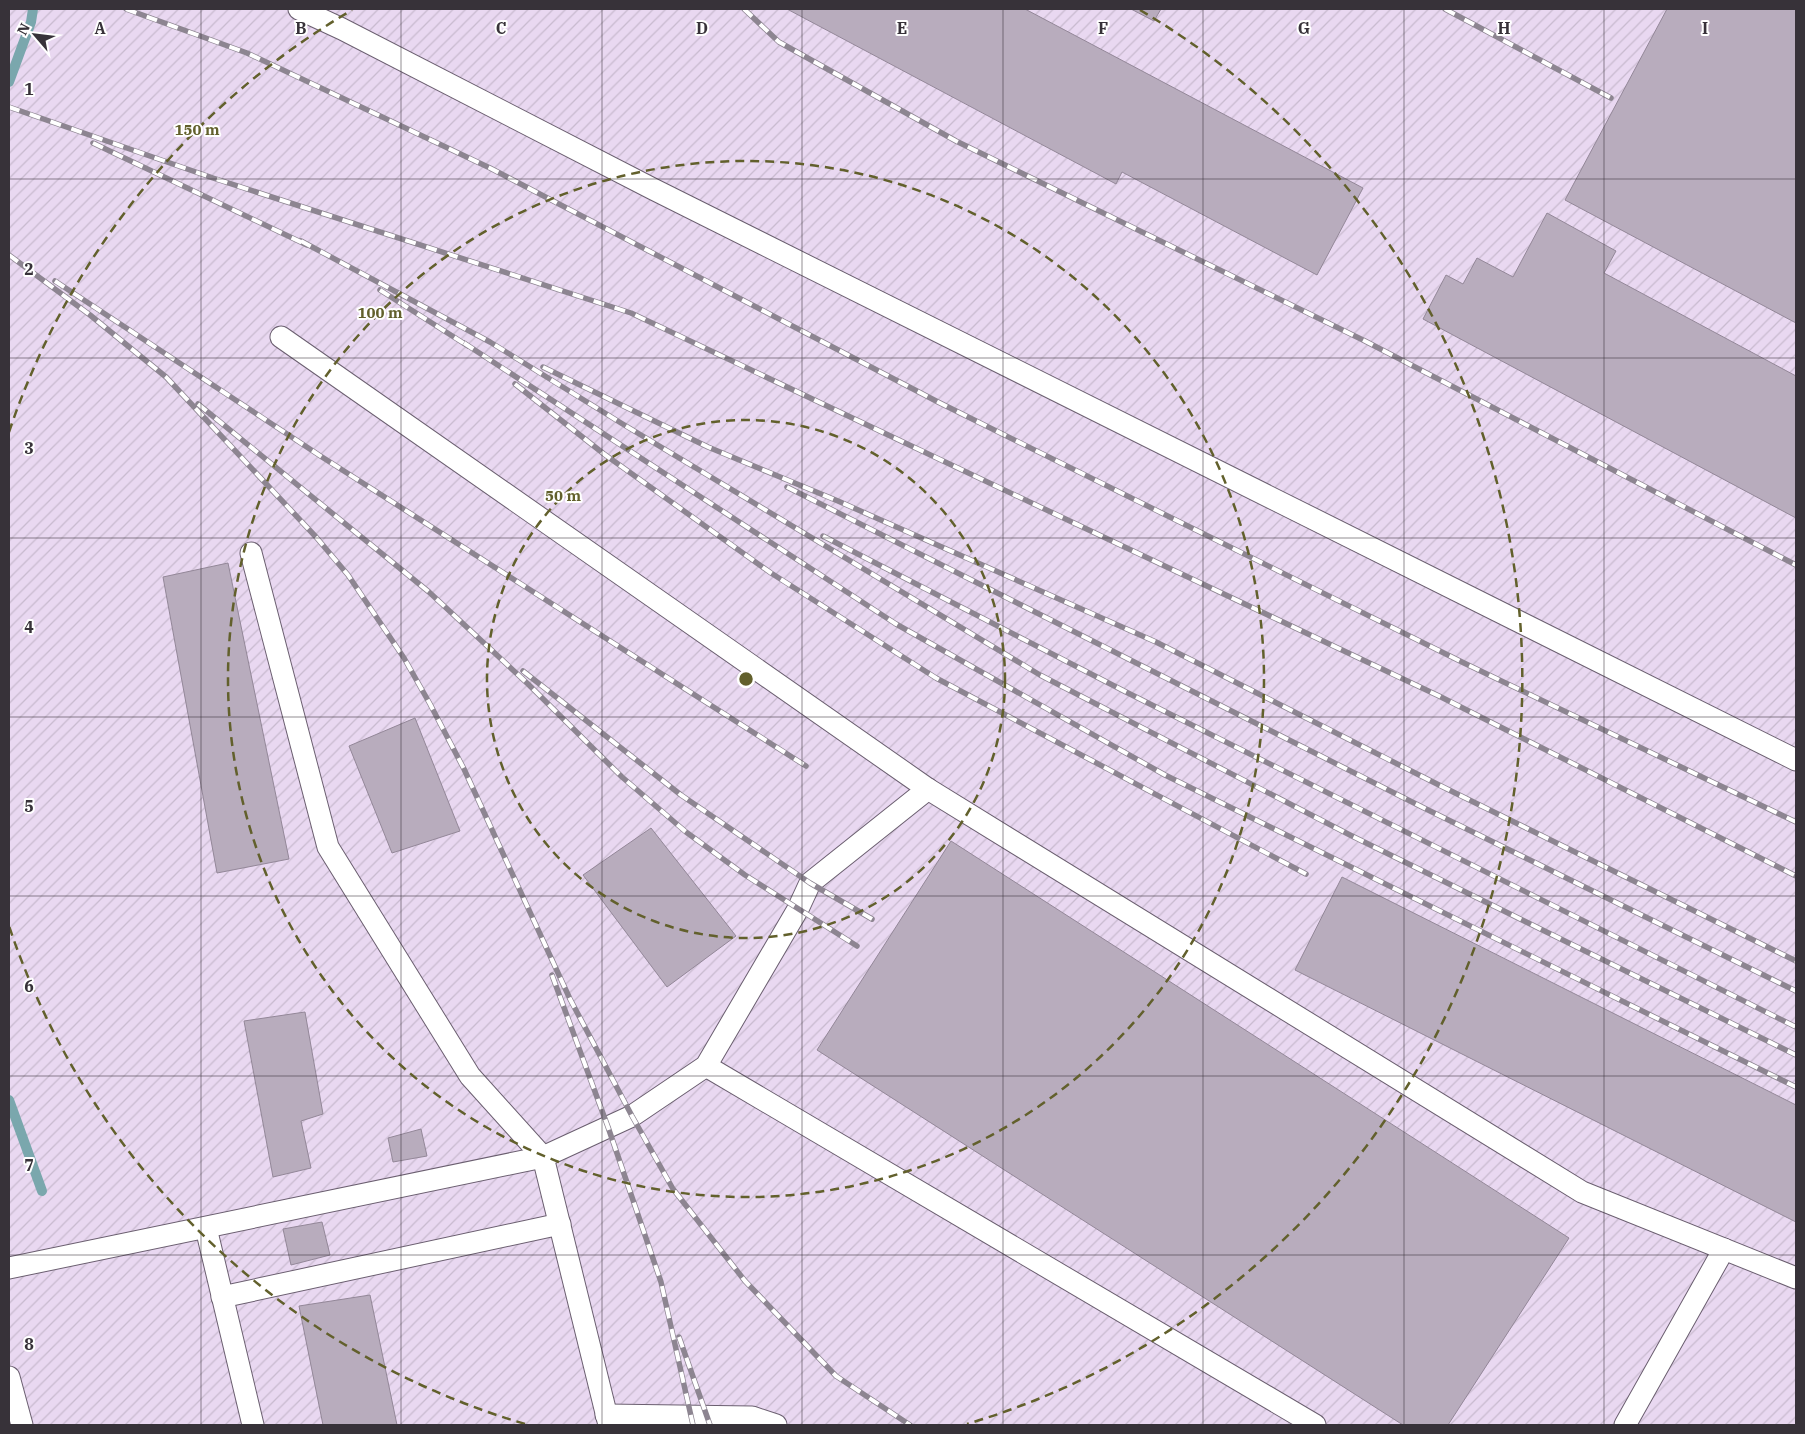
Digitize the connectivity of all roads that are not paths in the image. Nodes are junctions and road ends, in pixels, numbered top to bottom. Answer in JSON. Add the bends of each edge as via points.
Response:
{"nodes":[{"id":1,"x":299,"y":9,"type":"edge"},
{"id":2,"x":280,"y":337,"type":"dead end"},
{"id":3,"x":251,"y":553,"type":"dead end"},
{"id":4,"x":1796,"y":760,"type":"edge"},
{"id":5,"x":928,"y":789,"type":"junction"},
{"id":6,"x":706,"y":1066,"type":"junction"},
{"id":7,"x":543,"y":1157,"type":"junction"},
{"id":8,"x":560,"y":1224,"type":"junction"},
{"id":9,"x":206,"y":1228,"type":"junction"},
{"id":10,"x":1724,"y":1249,"type":"junction"},
{"id":11,"x":9,"y":1268,"type":"edge"},
{"id":12,"x":1796,"y":1278,"type":"edge"},
{"id":13,"x":222,"y":1297,"type":"junction"},
{"id":14,"x":9,"y":1377,"type":"edge"},
{"id":15,"x":608,"y":1420,"type":"edge"},
{"id":16,"x":22,"y":1425,"type":"edge"},
{"id":17,"x":253,"y":1425,"type":"edge"},
{"id":18,"x":776,"y":1425,"type":"edge"},
{"id":19,"x":1316,"y":1425,"type":"edge"},
{"id":20,"x":1625,"y":1425,"type":"edge"}],
"edges":[{"from":1,"to":4,"type":"lane","via":[[653,190]]},
{"from":2,"to":5,"type":"lane"},
{"from":3,"to":7,"type":"lane","via":[[328,847],[470,1076]]},
{"from":5,"to":6,"type":"lane","via":[[810,883]]},
{"from":5,"to":10,"type":"lane","via":[[1582,1192]]},
{"from":6,"to":7,"type":"lane","via":[[632,1116]]},
{"from":6,"to":19,"type":"lane"},
{"from":7,"to":8,"type":"lane"},
{"from":7,"to":9,"type":"lane"},
{"from":8,"to":13,"type":"lane"},
{"from":8,"to":15,"type":"lane"},
{"from":9,"to":11,"type":"lane"},
{"from":9,"to":13,"type":"lane"},
{"from":10,"to":12,"type":"lane"},
{"from":10,"to":20,"type":"lane"},
{"from":13,"to":17,"type":"lane"},
{"from":14,"to":16,"type":"lane"},
{"from":15,"to":18,"type":"lane","via":[[752,1417]]}]}
